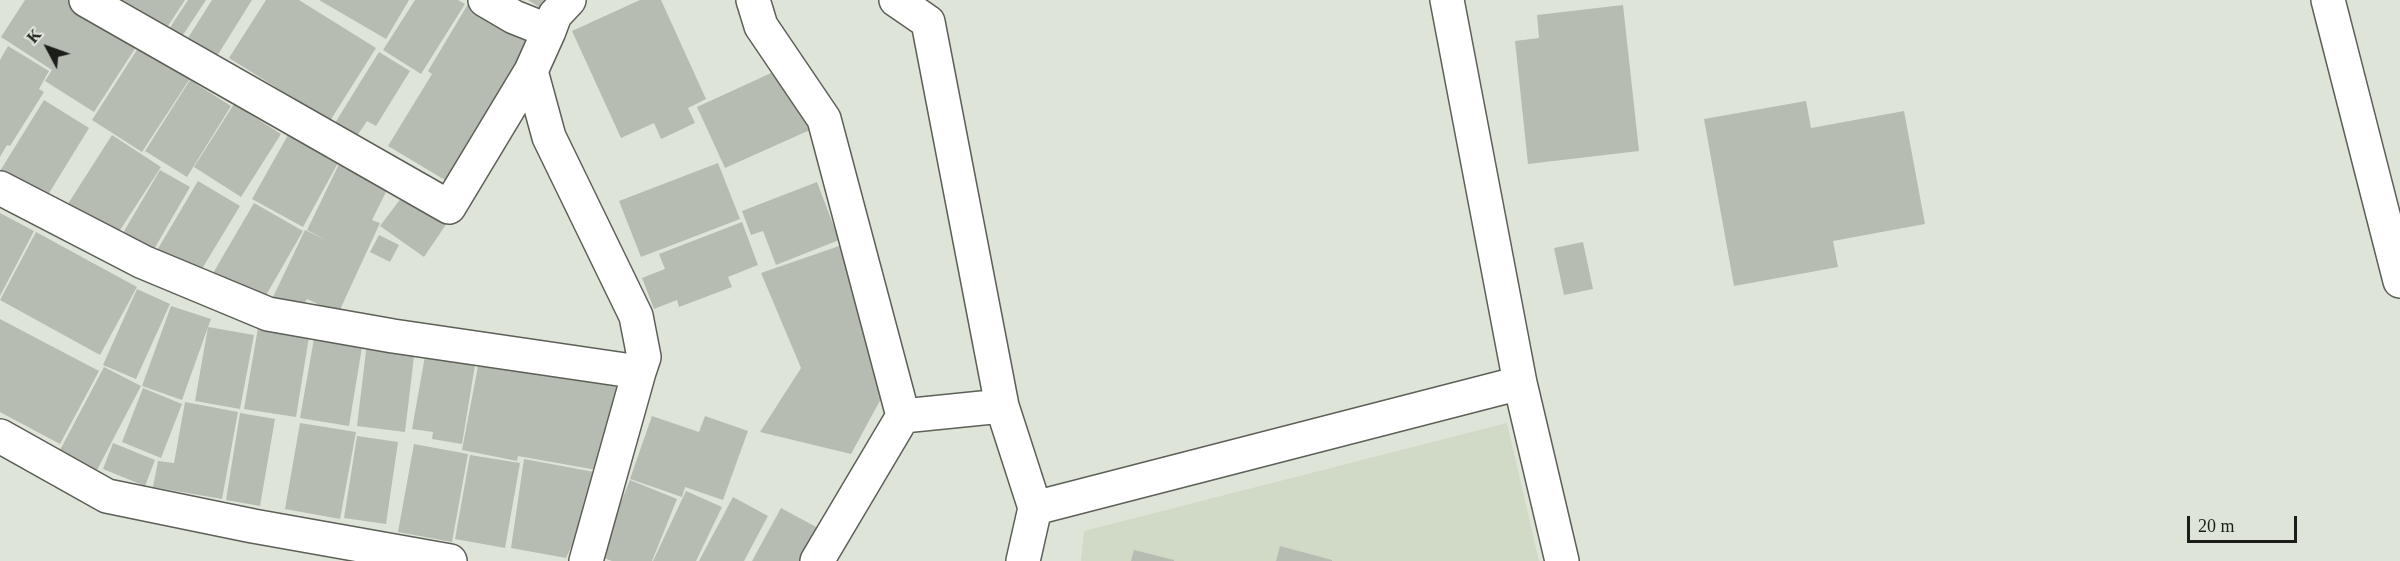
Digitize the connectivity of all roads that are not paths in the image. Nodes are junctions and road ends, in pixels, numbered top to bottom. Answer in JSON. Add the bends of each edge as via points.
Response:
{"nodes":[{"id":1,"x":86,"y":0,"type":"edge"},
{"id":2,"x":485,"y":0,"type":"edge"},
{"id":3,"x":569,"y":0,"type":"edge"},
{"id":4,"x":753,"y":0,"type":"edge"},
{"id":5,"x":896,"y":0,"type":"edge"},
{"id":6,"x":1447,"y":0,"type":"edge"},
{"id":7,"x":2328,"y":0,"type":"edge"},
{"id":8,"x":549,"y":31,"type":"junction"},
{"id":9,"x":531,"y":71,"type":"junction"},
{"id":10,"x":0,"y":188,"type":"edge"},
{"id":11,"x":2400,"y":281,"type":"edge"},
{"id":12,"x":639,"y":372,"type":"junction"},
{"id":13,"x":1520,"y":383,"type":"junction"},
{"id":14,"x":1002,"y":406,"type":"junction"},
{"id":15,"x":903,"y":416,"type":"junction"},
{"id":16,"x":0,"y":436,"type":"edge"},
{"id":17,"x":1035,"y":508,"type":"junction"},
{"id":18,"x":450,"y":561,"type":"edge"},
{"id":19,"x":586,"y":561,"type":"edge"},
{"id":20,"x":817,"y":561,"type":"edge"},
{"id":21,"x":1023,"y":561,"type":"edge"},
{"id":22,"x":1562,"y":561,"type":"edge"}],
"edges":[{"from":1,"to":9,"type":"street","via":[[449,207]]},
{"from":2,"to":8,"type":"street"},
{"from":3,"to":8,"type":"street","via":[[555,15]]},
{"from":4,"to":15,"type":"street","via":[[761,26],[824,119]]},
{"from":5,"to":14,"type":"street","via":[[928,22]]},
{"from":6,"to":13,"type":"street"},
{"from":7,"to":11,"type":"street"},
{"from":8,"to":9,"type":"street"},
{"from":9,"to":12,"type":"street","via":[[549,137],[636,316],[644,357]]},
{"from":10,"to":12,"type":"street","via":[[143,262],[268,314]]},
{"from":12,"to":19,"type":"street"},
{"from":13,"to":17,"type":"street"},
{"from":13,"to":22,"type":"street"},
{"from":14,"to":15,"type":"street"},
{"from":14,"to":17,"type":"street"},
{"from":15,"to":20,"type":"street"},
{"from":16,"to":18,"type":"street","via":[[107,495]]},
{"from":17,"to":21,"type":"street"}]}
